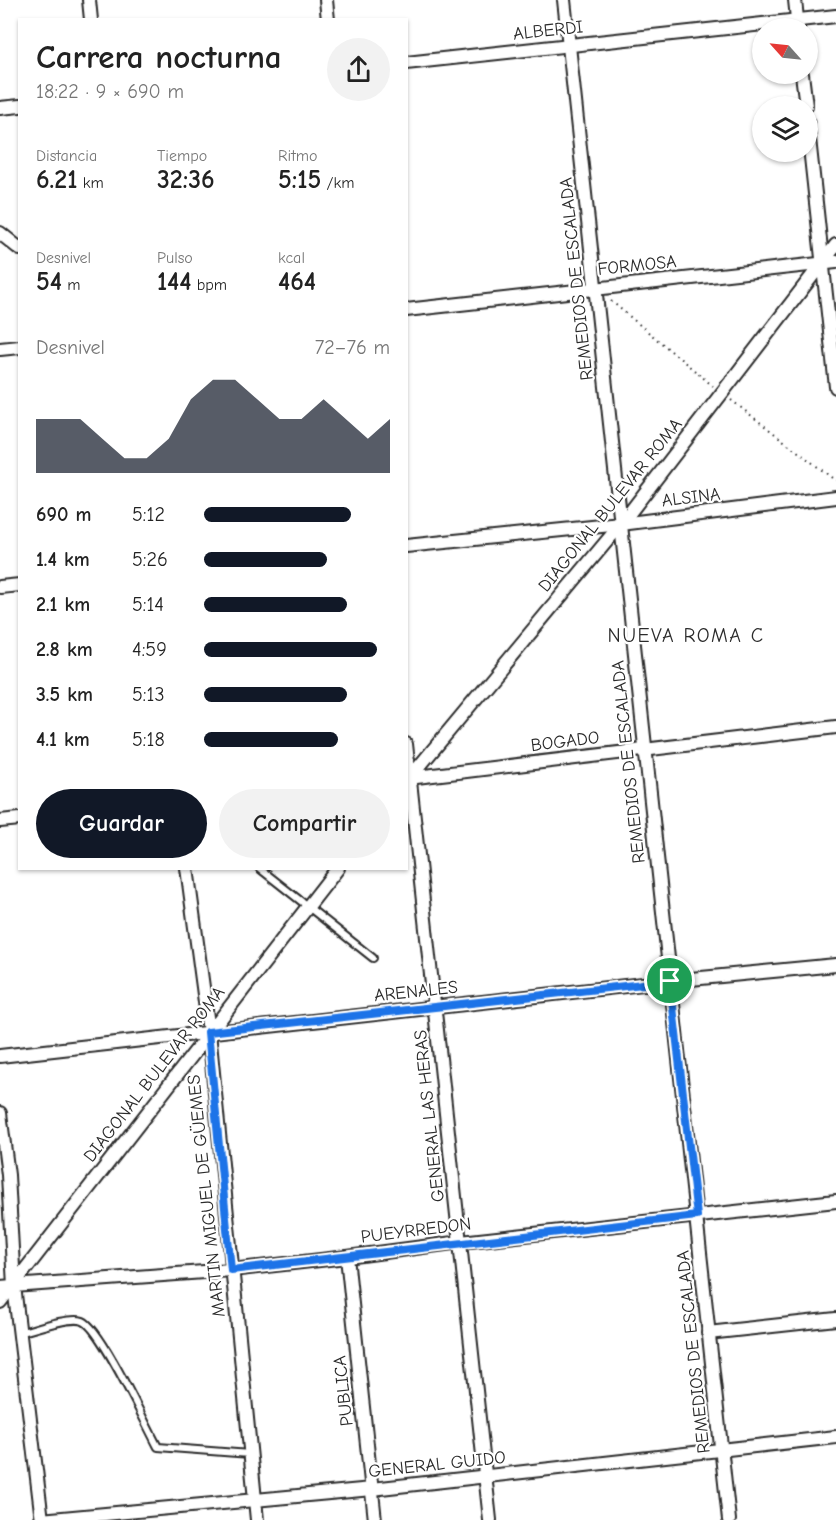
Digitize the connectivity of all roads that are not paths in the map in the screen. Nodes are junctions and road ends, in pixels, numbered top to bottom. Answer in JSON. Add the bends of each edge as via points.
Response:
{"nodes":[{"id":1,"x":89,"y":0,"type":"edge"},
{"id":2,"x":326,"y":0,"type":"edge"},
{"id":3,"x":564,"y":0,"type":"edge"},
{"id":4,"x":795,"y":0,"type":"edge"},
{"id":5,"x":836,"y":16,"type":"edge"},
{"id":6,"x":91,"y":18,"type":"edge"},
{"id":7,"x":328,"y":18,"type":"edge"},
{"id":8,"x":796,"y":18,"type":"edge"},
{"id":9,"x":818,"y":20,"type":"edge"},
{"id":10,"x":752,"y":28,"type":"edge"},
{"id":11,"x":569,"y":45,"type":"junction"},
{"id":12,"x":408,"y":63,"type":"edge"},
{"id":13,"x":18,"y":106,"type":"edge"},
{"id":14,"x":0,"y":108,"type":"edge"},
{"id":15,"x":811,"y":162,"type":"edge"},
{"id":16,"x":0,"y":233,"type":"edge"},
{"id":17,"x":836,"y":245,"type":"edge"},
{"id":18,"x":18,"y":247,"type":"edge"},
{"id":19,"x":836,"y":262,"type":"edge"},
{"id":20,"x":821,"y":263,"type":"junction"},
{"id":21,"x":595,"y":288,"type":"junction"},
{"id":22,"x":408,"y":310,"type":"edge"},
{"id":23,"x":18,"y":347,"type":"edge"},
{"id":24,"x":0,"y":349,"type":"edge"},
{"id":25,"x":836,"y":387,"type":"edge"},
{"id":26,"x":836,"y":497,"type":"edge"},
{"id":27,"x":621,"y":524,"type":"junction"},
{"id":28,"x":408,"y":546,"type":"edge"},
{"id":29,"x":18,"y":585,"type":"edge"},
{"id":30,"x":0,"y":587,"type":"edge"},
{"id":31,"x":836,"y":727,"type":"edge"},
{"id":32,"x":645,"y":749,"type":"junction"},
{"id":33,"x":408,"y":779,"type":"edge"},
{"id":34,"x":18,"y":819,"type":"edge"},
{"id":35,"x":0,"y":821,"type":"edge"},
{"id":36,"x":187,"y":870,"type":"edge"},
{"id":37,"x":261,"y":870,"type":"edge"},
{"id":38,"x":336,"y":870,"type":"edge"},
{"id":39,"x":307,"y":907,"type":"junction"},
{"id":40,"x":373,"y":958,"type":"dead end"},
{"id":41,"x":836,"y":965,"type":"edge"},
{"id":42,"x":670,"y":981,"type":"junction"},
{"id":43,"x":436,"y":1007,"type":"junction"},
{"id":44,"x":208,"y":1032,"type":"junction"},
{"id":45,"x":0,"y":1056,"type":"edge"},
{"id":46,"x":0,"y":1113,"type":"edge"},
{"id":47,"x":4,"y":1176,"type":"edge"},
{"id":48,"x":836,"y":1202,"type":"edge"},
{"id":49,"x":697,"y":1216,"type":"junction"},
{"id":50,"x":461,"y":1242,"type":"junction"},
{"id":51,"x":347,"y":1257,"type":"junction"},
{"id":52,"x":231,"y":1270,"type":"junction"},
{"id":53,"x":14,"y":1286,"type":"junction"},
{"id":54,"x":0,"y":1287,"type":"edge"},
{"id":55,"x":0,"y":1302,"type":"edge"},
{"id":56,"x":836,"y":1319,"type":"edge"},
{"id":57,"x":19,"y":1332,"type":"junction"},
{"id":58,"x":708,"y":1333,"type":"junction"},
{"id":59,"x":836,"y":1437,"type":"edge"},
{"id":60,"x":722,"y":1450,"type":"junction"},
{"id":61,"x":250,"y":1454,"type":"junction"},
{"id":62,"x":485,"y":1477,"type":"junction"},
{"id":63,"x":372,"y":1489,"type":"junction"},
{"id":64,"x":255,"y":1501,"type":"junction"},
{"id":65,"x":41,"y":1520,"type":"edge"},
{"id":66,"x":257,"y":1520,"type":"edge"},
{"id":67,"x":375,"y":1520,"type":"edge"},
{"id":68,"x":490,"y":1520,"type":"edge"},
{"id":69,"x":729,"y":1520,"type":"edge"}],
"edges":[{"from":1,"to":6,"type":"street"},
{"from":2,"to":7,"type":"street"},
{"from":3,"to":11,"type":"street","name":"REMEDIOS DE ESCALADA"},
{"from":4,"to":8,"type":"street"},
{"from":5,"to":9,"type":"street","name":"ALBERDI"},
{"from":10,"to":11,"type":"street","name":"ALBERDI"},
{"from":11,"to":12,"type":"street","name":"ALBERDI"},
{"from":11,"to":21,"type":"street","name":"REMEDIOS DE ESCALADA"},
{"from":13,"to":14,"type":"street"},
{"from":15,"to":20,"type":"street"},
{"from":16,"to":18,"type":"street"},
{"from":17,"to":20,"type":"street","name":"DIAGONAL BULEVAR ROMA"},
{"from":19,"to":20,"type":"street","name":"FORMOSA"},
{"from":20,"to":21,"type":"street","name":"FORMOSA"},
{"from":20,"to":25,"type":"street"},
{"from":20,"to":27,"type":"street","name":"DIAGONAL BULEVAR ROMA"},
{"from":21,"to":22,"type":"street","name":"FORMOSA"},
{"from":21,"to":27,"type":"street","name":"REMEDIOS DE ESCALADA"},
{"from":23,"to":24,"type":"street"},
{"from":26,"to":27,"type":"street","name":"ALSINA"},
{"from":27,"to":28,"type":"street","name":"ALSINA"},
{"from":27,"to":32,"type":"street","name":"REMEDIOS DE ESCALADA"},
{"from":27,"to":33,"type":"street","name":"DIAGONAL BULEVAR ROMA"},
{"from":29,"to":30,"type":"street"},
{"from":31,"to":32,"type":"street","name":"BOGADO"},
{"from":32,"to":33,"type":"street","name":"BOGADO"},
{"from":32,"to":42,"type":"street","name":"REMEDIOS DE ESCALADA"},
{"from":33,"to":43,"type":"street","name":"GENERAL LAS HERAS"},
{"from":34,"to":35,"type":"street"},
{"from":36,"to":44,"type":"street","name":"MARTIN MIGUEL DE GÜEMES"},
{"from":37,"to":39,"type":"lane"},
{"from":38,"to":39,"type":"street","name":"DIAGONAL BULEVAR ROMA"},
{"from":39,"to":40,"type":"lane"},
{"from":39,"to":44,"type":"street","name":"DIAGONAL BULEVAR ROMA"},
{"from":41,"to":42,"type":"street","name":"ARENALES"},
{"from":42,"to":43,"type":"street","name":"ARENALES"},
{"from":42,"to":49,"type":"street","name":"REMEDIOS DE ESCALADA"},
{"from":43,"to":44,"type":"street","name":"ARENALES"},
{"from":43,"to":50,"type":"street","name":"GENERAL LAS HERAS"},
{"from":44,"to":45,"type":"street","name":"ARENALES"},
{"from":44,"to":52,"type":"street","name":"MARTIN MIGUEL DE GÜEMES"},
{"from":44,"to":53,"type":"street","name":"DIAGONAL BULEVAR ROMA"},
{"from":46,"to":47,"type":"street"},
{"from":47,"to":53,"type":"street"},
{"from":48,"to":49,"type":"street","name":"PUEYRREDON"},
{"from":49,"to":50,"type":"street","name":"PUEYRREDON"},
{"from":49,"to":58,"type":"street","name":"REMEDIOS DE ESCALADA"},
{"from":50,"to":51,"type":"street","name":"PUEYRREDON"},
{"from":50,"to":62,"type":"street","name":"GENERAL LAS HERAS"},
{"from":51,"to":52,"type":"street","name":"PUEYRREDON"},
{"from":51,"to":63,"type":"street","name":"PUBLICA"},
{"from":52,"to":53,"type":"street","name":"PUEYRREDON"},
{"from":52,"to":61,"type":"street","name":"MARTIN MIGUEL DE GÜEMES"},
{"from":53,"to":54,"type":"street","name":"PUEYRREDON"},
{"from":53,"to":55,"type":"street","name":"DIAGONAL BULEVAR ROMA"},
{"from":53,"to":57,"type":"street"},
{"from":56,"to":58,"type":"street"},
{"from":57,"to":61,"type":"lane","via":[[75,1320],[85,1322],[107,1348],[158,1447]]},
{"from":57,"to":65,"type":"street"},
{"from":58,"to":60,"type":"street","name":"REMEDIOS DE ESCALADA"},
{"from":59,"to":60,"type":"street","name":"GENERAL GUIDO"},
{"from":60,"to":62,"type":"street","name":"GENERAL GUIDO"},
{"from":60,"to":69,"type":"street","name":"REMEDIOS DE ESCALADA"},
{"from":61,"to":64,"type":"street","name":"MARTIN MIGUEL DE GÜEMES"},
{"from":62,"to":63,"type":"street","name":"GENERAL GUIDO"},
{"from":62,"to":68,"type":"street","name":"GENERAL LAS HERAS"},
{"from":63,"to":64,"type":"street","name":"GENERAL GUIDO"},
{"from":63,"to":67,"type":"street","name":"PUBLICA"},
{"from":64,"to":65,"type":"street","name":"GENERAL GUIDO"},
{"from":64,"to":66,"type":"street","name":"MARTIN MIGUEL DE GÜEMES"}]}
